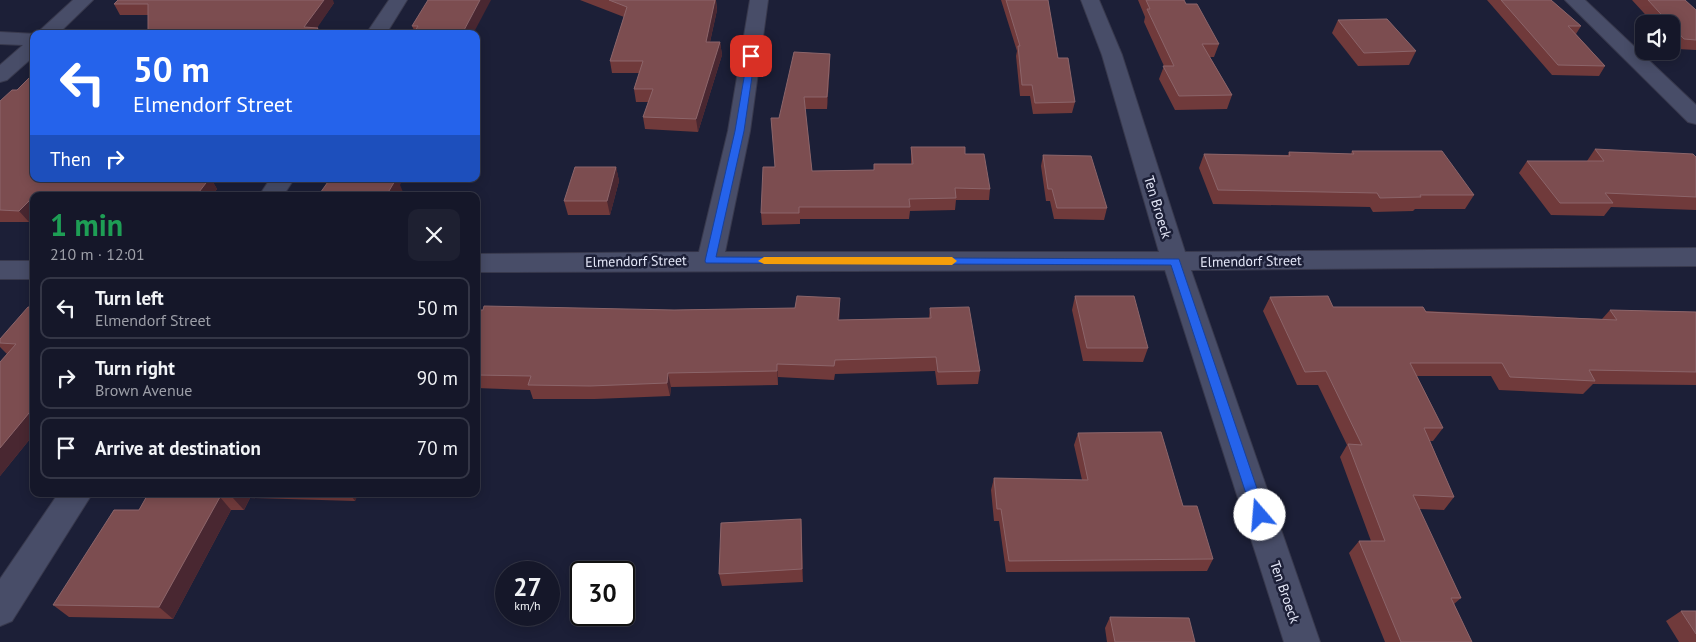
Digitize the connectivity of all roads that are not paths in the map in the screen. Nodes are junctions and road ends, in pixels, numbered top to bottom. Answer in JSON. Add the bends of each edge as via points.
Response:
{"nodes":[{"id":1,"x":84,"y":0,"type":"edge"},
{"id":2,"x":398,"y":0,"type":"edge"},
{"id":3,"x":759,"y":0,"type":"edge"},
{"id":4,"x":1090,"y":0,"type":"edge"},
{"id":5,"x":1574,"y":0,"type":"edge"},
{"id":6,"x":50,"y":30,"type":"edge"},
{"id":7,"x":379,"y":30,"type":"edge"},
{"id":8,"x":0,"y":38,"type":"edge"},
{"id":9,"x":30,"y":39,"type":"edge"},
{"id":10,"x":30,"y":49,"type":"edge"},
{"id":11,"x":0,"y":76,"type":"edge"},
{"id":12,"x":1696,"y":116,"type":"edge"},
{"id":13,"x":1696,"y":257,"type":"edge"},
{"id":14,"x":710,"y":261,"type":"junction"},
{"id":15,"x":1175,"y":262,"type":"junction"},
{"id":16,"x":480,"y":263,"type":"edge"},
{"id":17,"x":0,"y":270,"type":"edge"},
{"id":18,"x":30,"y":270,"type":"edge"},
{"id":19,"x":74,"y":497,"type":"edge"},
{"id":20,"x":0,"y":609,"type":"edge"},
{"id":21,"x":1302,"y":642,"type":"edge"}],
"edges":[{"from":1,"to":6,"type":"street"},
{"from":2,"to":7,"type":"street"},
{"from":3,"to":14,"type":"street","via":[[739,131]]},
{"from":4,"to":15,"type":"street","name":"Ten Broeck","via":[[1112,56]]},
{"from":5,"to":12,"type":"street"},
{"from":8,"to":9,"type":"street"},
{"from":10,"to":11,"type":"street"},
{"from":13,"to":15,"type":"street","name":"Elmendorf Street"},
{"from":14,"to":15,"type":"street","name":"Elmendorf Street"},
{"from":14,"to":16,"type":"street","name":"Elmendorf Street"},
{"from":15,"to":21,"type":"street","name":"Ten Broeck"},
{"from":17,"to":18,"type":"street"},
{"from":19,"to":20,"type":"street"}]}
